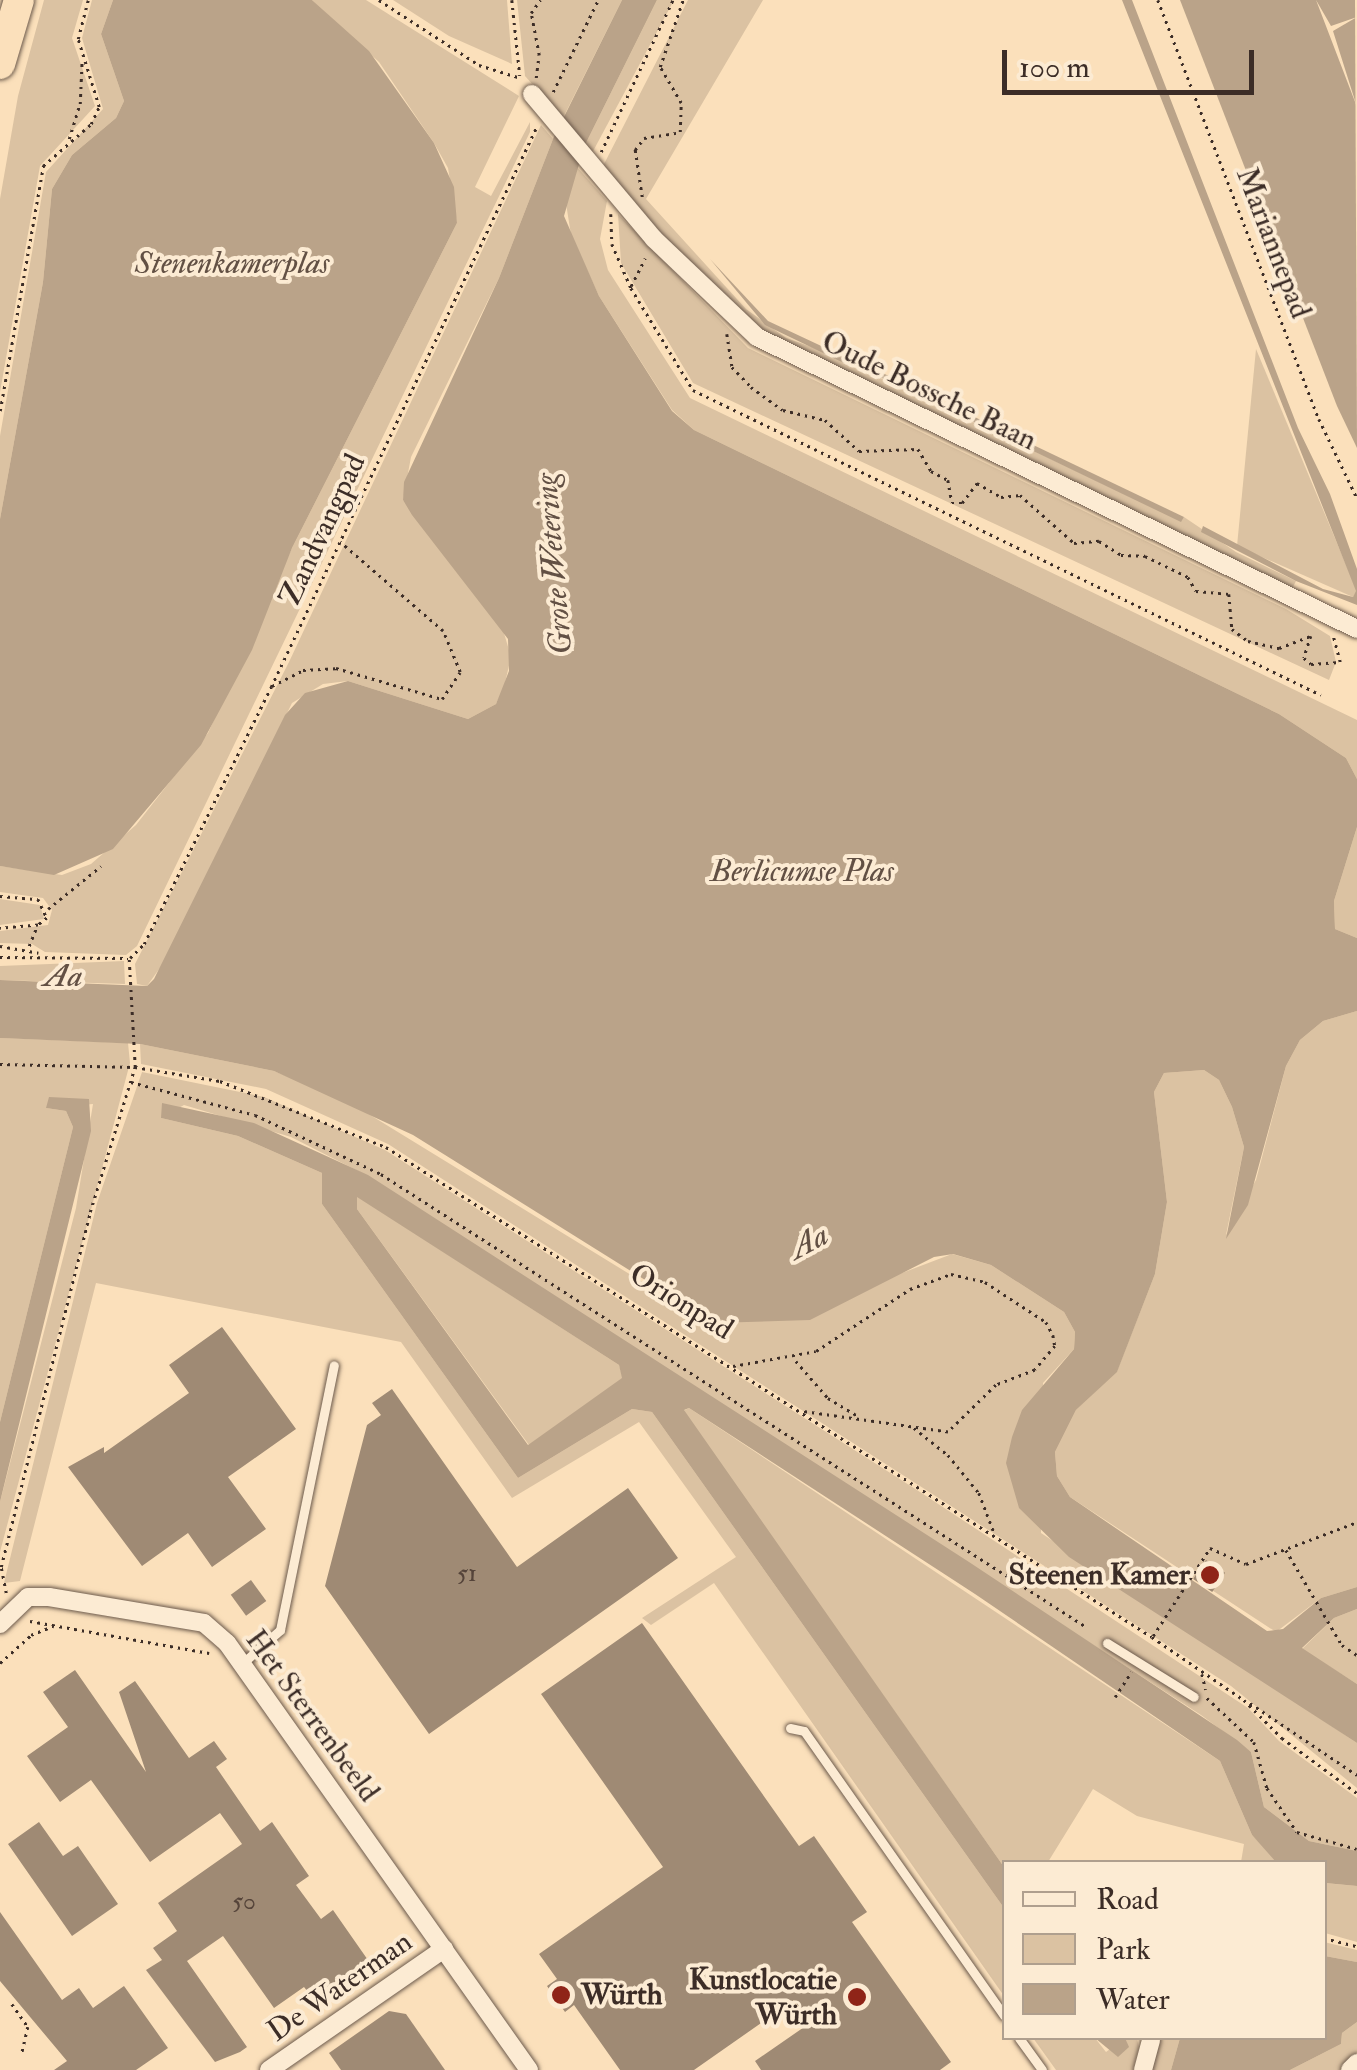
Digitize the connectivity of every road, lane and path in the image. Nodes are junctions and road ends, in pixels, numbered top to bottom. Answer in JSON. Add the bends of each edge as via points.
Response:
{"nodes":[{"id":1,"x":19,"y":0,"type":"edge"},
{"id":2,"x":88,"y":0,"type":"edge"},
{"id":3,"x":379,"y":0,"type":"edge"},
{"id":4,"x":512,"y":0,"type":"edge"},
{"id":5,"x":540,"y":0,"type":"edge"},
{"id":6,"x":598,"y":0,"type":"edge"},
{"id":7,"x":673,"y":0,"type":"edge"},
{"id":8,"x":683,"y":0,"type":"edge"},
{"id":9,"x":1158,"y":0,"type":"edge"},
{"id":10,"x":82,"y":58,"type":"junction"},
{"id":11,"x":0,"y":64,"type":"edge"},
{"id":12,"x":526,"y":86,"type":"junction"},
{"id":13,"x":548,"y":116,"type":"junction"},
{"id":14,"x":68,"y":140,"type":"junction"},
{"id":15,"x":594,"y":166,"type":"junction"},
{"id":16,"x":612,"y":192,"type":"junction"},
{"id":17,"x":640,"y":224,"type":"junction"},
{"id":18,"x":654,"y":239,"type":"junction"},
{"id":19,"x":631,"y":288,"type":"junction"},
{"id":20,"x":722,"y":308,"type":"junction"},
{"id":21,"x":0,"y":411,"type":"edge"},
{"id":22,"x":1357,"y":498,"type":"edge"},
{"id":23,"x":952,"y":502,"type":"junction"},
{"id":24,"x":938,"y":506,"type":"junction"},
{"id":25,"x":339,"y":542,"type":"junction"},
{"id":26,"x":1326,"y":616,"type":"junction"},
{"id":27,"x":1357,"y":628,"type":"edge"},
{"id":28,"x":271,"y":687,"type":"junction"},
{"id":29,"x":1321,"y":694,"type":"dead end"},
{"id":30,"x":101,"y":866,"type":"dead end"},
{"id":31,"x":0,"y":896,"type":"edge"},
{"id":32,"x":47,"y":909,"type":"junction"},
{"id":33,"x":38,"y":926,"type":"junction"},
{"id":34,"x":0,"y":928,"type":"edge"},
{"id":35,"x":0,"y":946,"type":"edge"},
{"id":36,"x":28,"y":947,"type":"junction"},
{"id":37,"x":38,"y":954,"type":"junction"},
{"id":38,"x":0,"y":957,"type":"edge"},
{"id":39,"x":129,"y":959,"type":"junction"},
{"id":40,"x":0,"y":1064,"type":"edge"},
{"id":41,"x":135,"y":1066,"type":"junction"},
{"id":42,"x":130,"y":1081,"type":"junction"},
{"id":43,"x":794,"y":1358,"type":"junction"},
{"id":44,"x":334,"y":1365,"type":"dead end"},
{"id":45,"x":731,"y":1366,"type":"junction"},
{"id":46,"x":800,"y":1411,"type":"junction"},
{"id":47,"x":862,"y":1418,"type":"junction"},
{"id":48,"x":913,"y":1427,"type":"junction"},
{"id":49,"x":1357,"y":1522,"type":"edge"},
{"id":50,"x":996,"y":1538,"type":"junction"},
{"id":51,"x":1285,"y":1549,"type":"junction"},
{"id":52,"x":14,"y":1606,"type":"junction"},
{"id":53,"x":1122,"y":1618,"type":"junction"},
{"id":54,"x":0,"y":1624,"type":"edge"},
{"id":55,"x":54,"y":1625,"type":"junction"},
{"id":56,"x":1085,"y":1626,"type":"dead end"},
{"id":57,"x":1152,"y":1637,"type":"junction"},
{"id":58,"x":1107,"y":1642,"type":"joint"},
{"id":59,"x":216,"y":1654,"type":"dead end"},
{"id":60,"x":1357,"y":1655,"type":"edge"},
{"id":61,"x":244,"y":1662,"type":"junction"},
{"id":62,"x":1137,"y":1662,"type":"junction"},
{"id":63,"x":0,"y":1663,"type":"edge"},
{"id":64,"x":1202,"y":1671,"type":"junction"},
{"id":65,"x":1115,"y":1697,"type":"dead end"},
{"id":66,"x":1194,"y":1697,"type":"dead end"},
{"id":67,"x":1244,"y":1700,"type":"junction"},
{"id":68,"x":790,"y":1728,"type":"dead end"},
{"id":69,"x":1357,"y":1775,"type":"edge"},
{"id":70,"x":1357,"y":1793,"type":"edge"},
{"id":71,"x":1357,"y":1849,"type":"edge"},
{"id":72,"x":1327,"y":1939,"type":"edge"},
{"id":73,"x":1357,"y":1946,"type":"edge"},
{"id":74,"x":444,"y":1949,"type":"junction"},
{"id":75,"x":12,"y":2004,"type":"dead end"},
{"id":76,"x":1002,"y":2013,"type":"edge"},
{"id":77,"x":1021,"y":2040,"type":"edge"},
{"id":78,"x":1150,"y":2040,"type":"dead end"},
{"id":79,"x":22,"y":2054,"type":"dead end"},
{"id":80,"x":1357,"y":2063,"type":"edge"},
{"id":81,"x":268,"y":2070,"type":"edge"},
{"id":82,"x":528,"y":2070,"type":"edge"},
{"id":83,"x":1042,"y":2070,"type":"edge"},
{"id":84,"x":1143,"y":2070,"type":"edge"},
{"id":85,"x":1350,"y":2070,"type":"edge"}],
"edges":[{"from":1,"to":11,"type":"highway"},
{"from":2,"to":10,"type":"path","via":[[78,39]]},
{"from":3,"to":12,"type":"path"},
{"from":4,"to":12,"type":"path"},
{"from":5,"to":12,"type":"path","via":[[531,13],[539,55]]},
{"from":6,"to":13,"type":"path","name":"Zandvangpad"},
{"from":7,"to":15,"type":"path"},
{"from":8,"to":17,"type":"path","via":[[660,67],[681,104],[680,132],[644,138],[635,150],[643,190]]},
{"from":9,"to":22,"type":"path","name":"Mariannepad","via":[[1319,418]]},
{"from":10,"to":14,"type":"path","via":[[80,104]]},
{"from":10,"to":14,"type":"path","via":[[99,90],[99,108],[91,124]]},
{"from":12,"to":13,"type":"street","name":"Oude Bossche Baan"},
{"from":13,"to":15,"type":"street","name":"Oude Bossche Baan"},
{"from":13,"to":25,"type":"path","name":"Zandvangpad"},
{"from":14,"to":21,"type":"path","via":[[43,166]]},
{"from":15,"to":16,"type":"street","name":"Oude Bossche Baan"},
{"from":16,"to":17,"type":"street","name":"Oude Bossche Baan"},
{"from":16,"to":19,"type":"path","via":[[612,244]]},
{"from":17,"to":18,"type":"street","name":"Oude Bossche Baan"},
{"from":18,"to":19,"type":"path"},
{"from":18,"to":20,"type":"street","name":"Oude Bossche Baan"},
{"from":19,"to":24,"type":"path","via":[[693,390]]},
{"from":20,"to":23,"type":"path","via":[[741,380],[783,410],[825,420],[860,451],[918,449],[931,470],[948,480]]},
{"from":20,"to":26,"type":"street","name":"Oude Bossche Baan","via":[[778,348]]},
{"from":23,"to":24,"type":"path"},
{"from":23,"to":26,"type":"path","via":[[962,503],[977,483],[1001,497],[1020,495],[1074,542],[1100,541],[1121,555],[1145,556],[1188,576],[1196,591],[1229,594],[1232,629],[1248,641],[1279,648],[1311,636],[1306,661],[1331,666],[1340,662],[1340,652]]},
{"from":24,"to":29,"type":"path"},
{"from":25,"to":28,"type":"path","name":"Zandvangpad"},
{"from":25,"to":28,"type":"path","via":[[443,631],[460,672],[442,699],[336,668],[303,670]]},
{"from":26,"to":27,"type":"street","name":"Oude Bossche Baan"},
{"from":28,"to":39,"type":"path","name":"Zandvangpad","via":[[144,944]]},
{"from":30,"to":32,"type":"path"},
{"from":31,"to":32,"type":"path","via":[[38,899]]},
{"from":32,"to":33,"type":"path"},
{"from":33,"to":34,"type":"path"},
{"from":33,"to":36,"type":"path"},
{"from":35,"to":36,"type":"path"},
{"from":36,"to":37,"type":"path"},
{"from":37,"to":38,"type":"path"},
{"from":37,"to":39,"type":"path"},
{"from":39,"to":41,"type":"path"},
{"from":40,"to":41,"type":"path","name":"Orionpad"},
{"from":41,"to":42,"type":"path"},
{"from":41,"to":45,"type":"path","name":"Orionpad","via":[[250,1089],[344,1125]]},
{"from":42,"to":52,"type":"path","via":[[2,1567]]},
{"from":42,"to":56,"type":"path","via":[[255,1115],[381,1174]]},
{"from":43,"to":45,"type":"path"},
{"from":43,"to":47,"type":"path","via":[[828,1398]]},
{"from":43,"to":48,"type":"path","via":[[816,1351],[910,1290],[951,1274],[985,1282],[1046,1322],[1055,1346],[1035,1370],[983,1394],[948,1432]]},
{"from":44,"to":61,"type":"lane","via":[[280,1630]]},
{"from":45,"to":46,"type":"path","name":"Orionpad"},
{"from":46,"to":47,"type":"path"},
{"from":46,"to":50,"type":"path","name":"Orionpad"},
{"from":47,"to":48,"type":"path"},
{"from":48,"to":50,"type":"path","via":[[978,1492]]},
{"from":49,"to":51,"type":"path"},
{"from":50,"to":53,"type":"path","name":"Orionpad"},
{"from":51,"to":57,"type":"path","via":[[1246,1564],[1210,1548]]},
{"from":51,"to":60,"type":"path"},
{"from":52,"to":54,"type":"street"},
{"from":52,"to":55,"type":"path","via":[[28,1621]]},
{"from":52,"to":61,"type":"street","name":"Het Sterrenbeeld","via":[[49,1597],[204,1623]]},
{"from":53,"to":57,"type":"path","name":"Orionpad"},
{"from":53,"to":58,"type":"path"},
{"from":55,"to":59,"type":"path"},
{"from":55,"to":63,"type":"path","via":[[31,1635]]},
{"from":57,"to":64,"type":"path","name":"Orionpad"},
{"from":58,"to":62,"type":"lane"},
{"from":61,"to":74,"type":"street","name":"Het Sterrenbeeld"},
{"from":62,"to":65,"type":"path"},
{"from":62,"to":66,"type":"lane"},
{"from":64,"to":67,"type":"path","name":"Orionpad"},
{"from":64,"to":71,"type":"path","via":[[1208,1701],[1254,1742],[1268,1788],[1297,1832]]},
{"from":67,"to":69,"type":"path"},
{"from":67,"to":70,"type":"path","name":"Orionpad","via":[[1282,1738]]},
{"from":68,"to":76,"type":"lane","via":[[804,1731]]},
{"from":72,"to":73,"type":"path"},
{"from":74,"to":81,"type":"street","name":"De Waterman"},
{"from":74,"to":82,"type":"street","name":"Het Sterrenbeeld"},
{"from":75,"to":79,"type":"path","via":[[28,2026]]},
{"from":77,"to":83,"type":"lane"},
{"from":78,"to":84,"type":"street"},
{"from":80,"to":85,"type":"street"}]}
